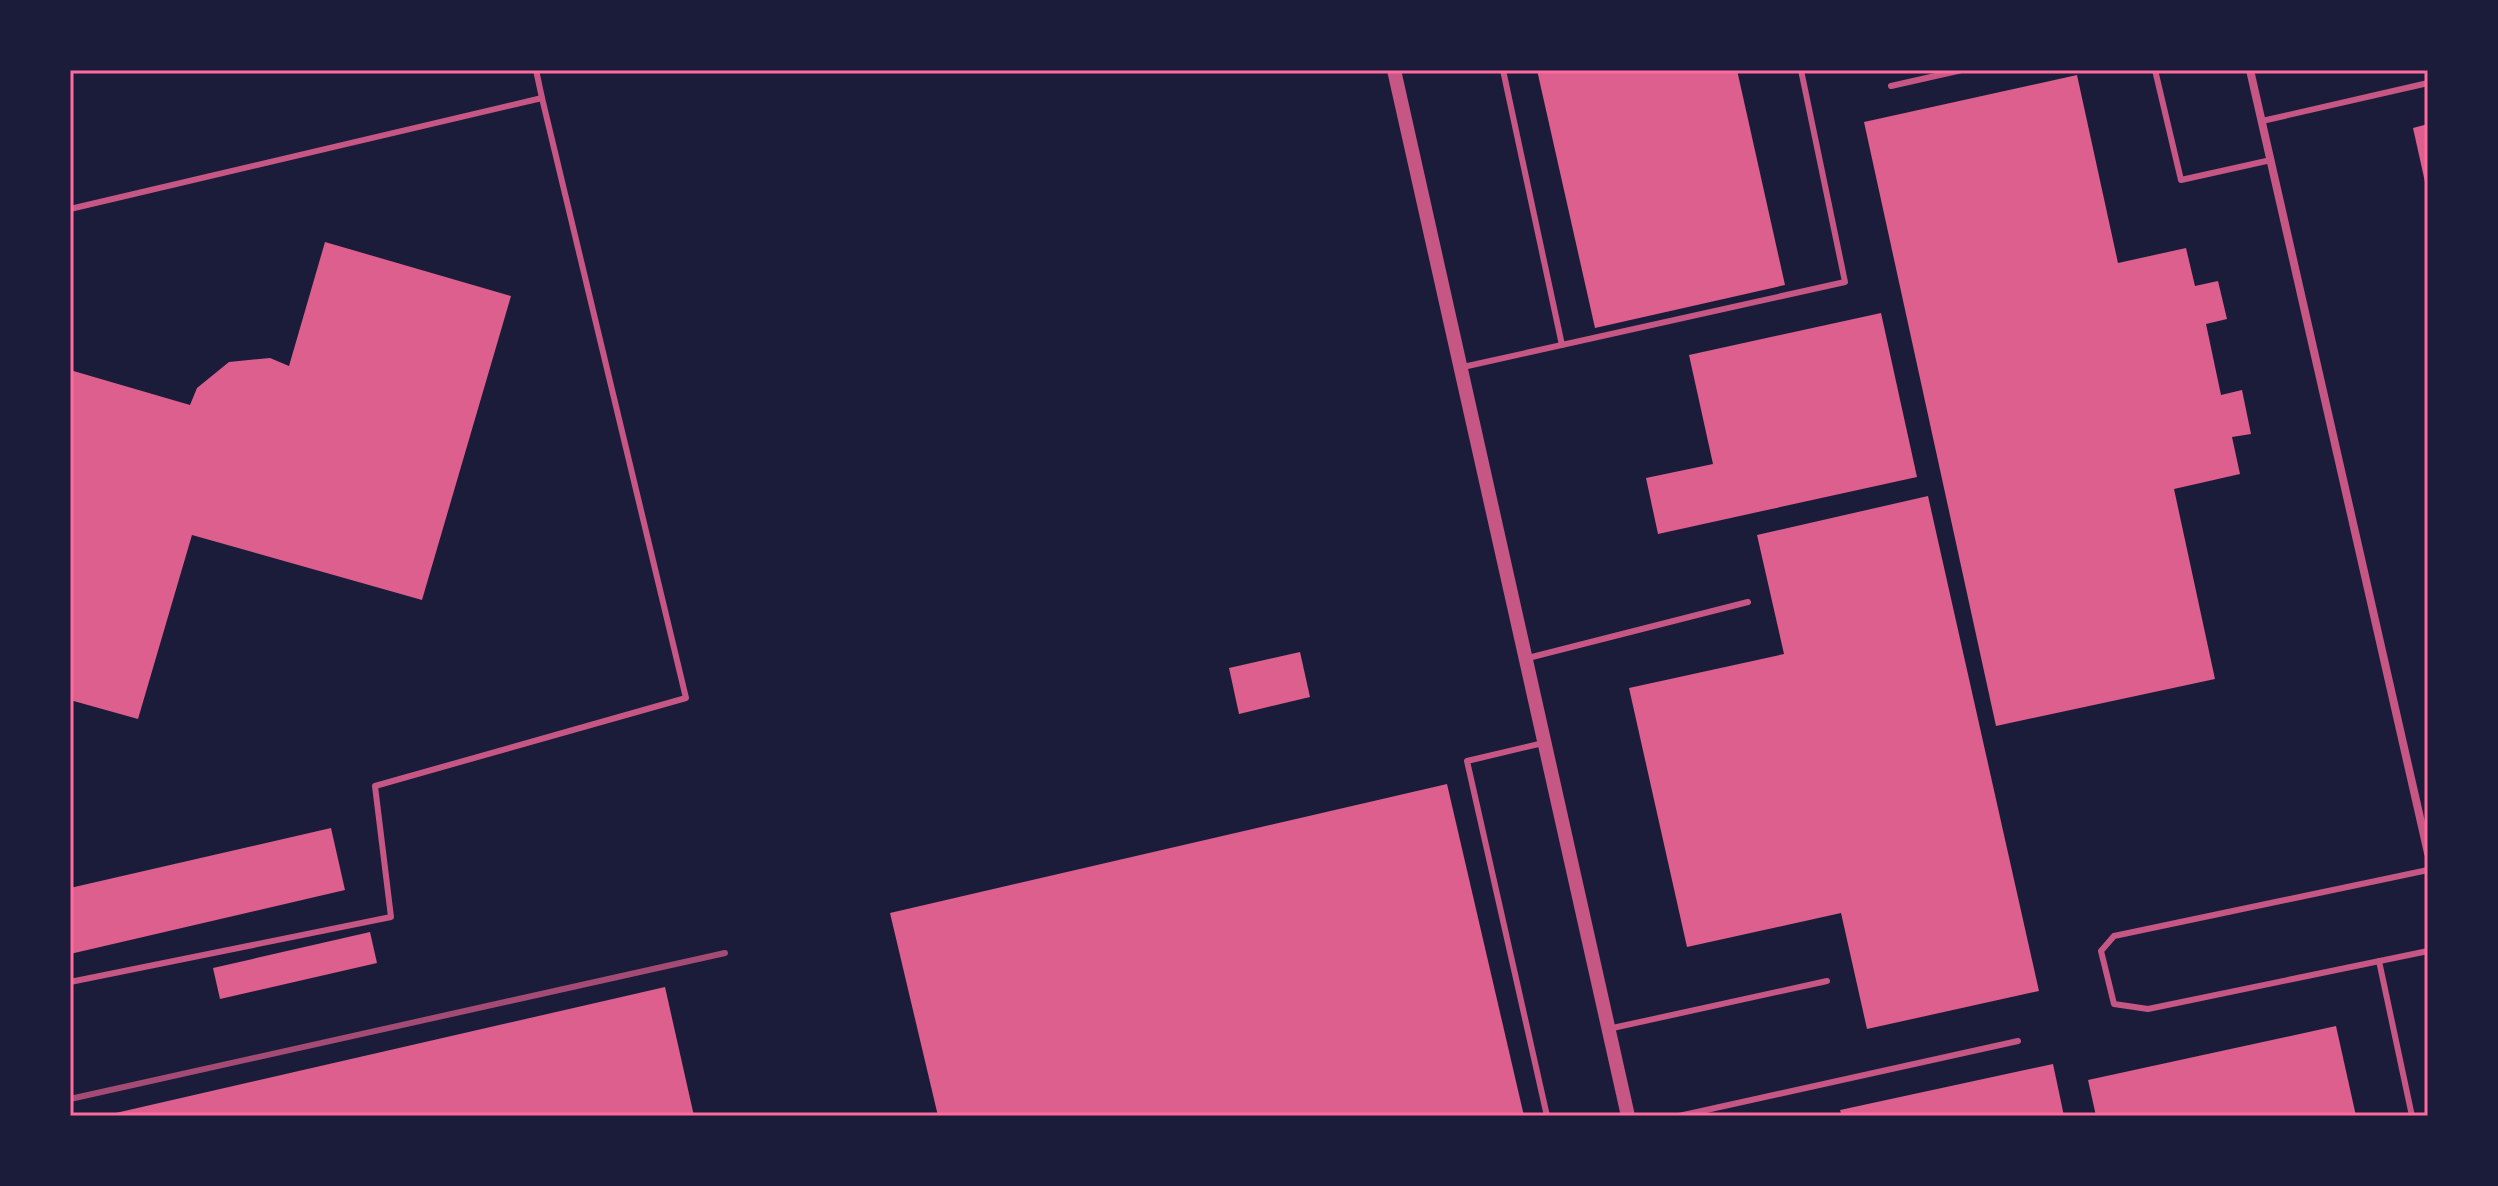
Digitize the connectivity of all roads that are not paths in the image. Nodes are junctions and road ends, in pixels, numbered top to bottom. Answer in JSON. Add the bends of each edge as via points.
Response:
{"nodes":[{"id":1,"x":536,"y":70,"type":"edge"},
{"id":2,"x":1394,"y":70,"type":"edge"},
{"id":3,"x":1503,"y":70,"type":"edge"},
{"id":4,"x":1801,"y":70,"type":"edge"},
{"id":5,"x":1962,"y":70,"type":"edge"},
{"id":6,"x":2155,"y":70,"type":"edge"},
{"id":7,"x":2250,"y":70,"type":"edge"},
{"id":8,"x":2428,"y":83,"type":"edge"},
{"id":9,"x":1891,"y":86,"type":"dead end"},
{"id":10,"x":542,"y":98,"type":"junction"},
{"id":11,"x":2262,"y":121,"type":"junction"},
{"id":12,"x":2271,"y":160,"type":"junction"},
{"id":13,"x":70,"y":209,"type":"edge"},
{"id":14,"x":1562,"y":345,"type":"junction"},
{"id":15,"x":1463,"y":367,"type":"junction"},
{"id":16,"x":1748,"y":602,"type":"dead end"},
{"id":17,"x":1528,"y":658,"type":"junction"},
{"id":18,"x":1547,"y":742,"type":"junction"},
{"id":19,"x":2428,"y":853,"type":"edge"},
{"id":20,"x":2428,"y":870,"type":"edge"},
{"id":21,"x":2428,"y":951,"type":"edge"},
{"id":22,"x":2379,"y":961,"type":"junction"},
{"id":23,"x":1827,"y":981,"type":"dead end"},
{"id":24,"x":70,"y":982,"type":"edge"},
{"id":25,"x":1608,"y":1029,"type":"junction"},
{"id":26,"x":2018,"y":1041,"type":"dead end"},
{"id":27,"x":1547,"y":1116,"type":"edge"},
{"id":28,"x":1628,"y":1116,"type":"edge"},
{"id":29,"x":1679,"y":1116,"type":"edge"},
{"id":30,"x":2412,"y":1116,"type":"edge"}],
"edges":[{"from":1,"to":10,"type":"lane"},
{"from":2,"to":15,"type":"street"},
{"from":3,"to":14,"type":"lane"},
{"from":4,"to":14,"type":"lane","via":[[1845,282]]},
{"from":5,"to":9,"type":"lane"},
{"from":6,"to":12,"type":"lane","via":[[2181,180]]},
{"from":7,"to":11,"type":"street"},
{"from":8,"to":11,"type":"lane"},
{"from":10,"to":13,"type":"lane"},
{"from":10,"to":24,"type":"lane","via":[[686,698],[375,786],[391,917]]},
{"from":11,"to":12,"type":"street"},
{"from":12,"to":19,"type":"street"},
{"from":14,"to":15,"type":"lane"},
{"from":15,"to":17,"type":"street"},
{"from":16,"to":17,"type":"lane"},
{"from":17,"to":18,"type":"street"},
{"from":18,"to":25,"type":"street"},
{"from":18,"to":27,"type":"lane","via":[[1467,761]]},
{"from":20,"to":22,"type":"lane","via":[[2114,936],[2101,951],[2114,1004],[2148,1009]]},
{"from":21,"to":22,"type":"lane"},
{"from":22,"to":30,"type":"lane"},
{"from":23,"to":25,"type":"lane"},
{"from":25,"to":28,"type":"street"},
{"from":26,"to":29,"type":"lane"}]}
